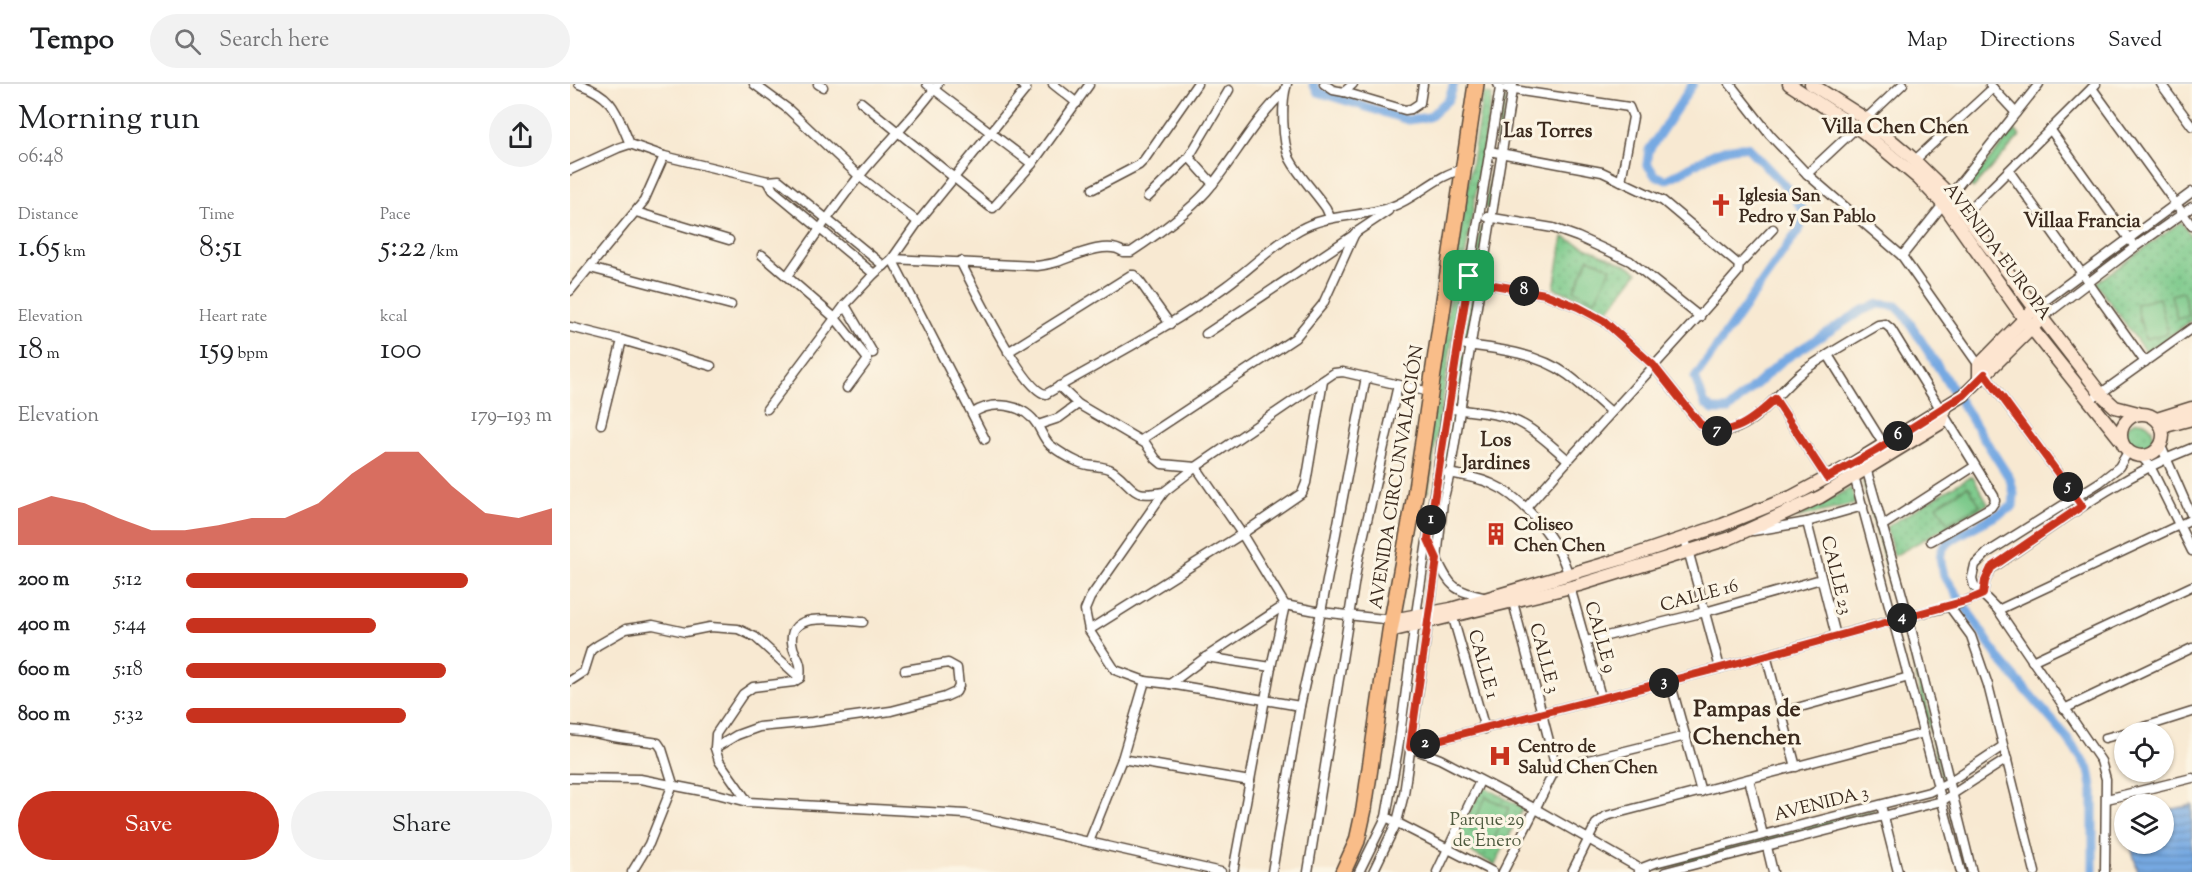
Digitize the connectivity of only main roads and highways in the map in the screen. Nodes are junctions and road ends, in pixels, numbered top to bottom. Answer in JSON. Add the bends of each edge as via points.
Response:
{"nodes":[{"id":1,"x":1476,"y":84,"type":"edge"},
{"id":2,"x":1343,"y":872,"type":"edge"}],
"edges":[{"from":1,"to":2,"type":"highway","name":"AVENIDA CIRCUNVALACIÓN","via":[[1364,809],[1357,841]]}]}
